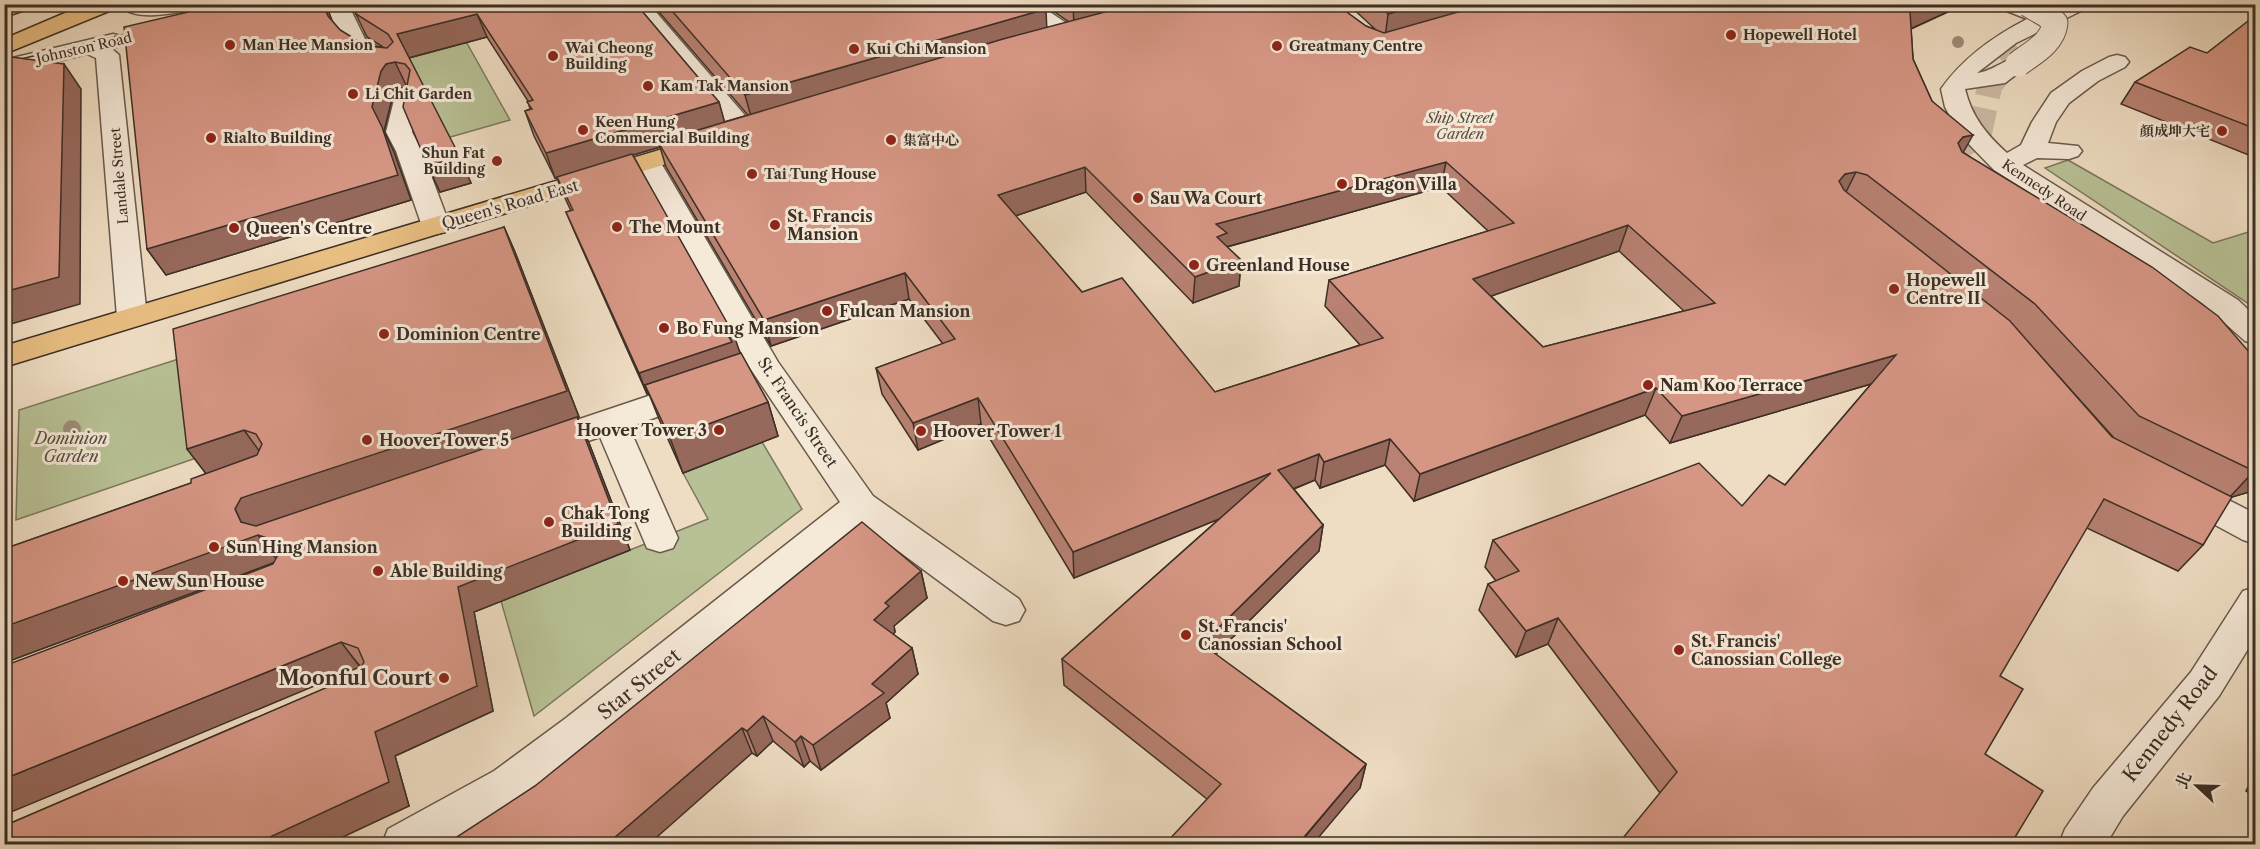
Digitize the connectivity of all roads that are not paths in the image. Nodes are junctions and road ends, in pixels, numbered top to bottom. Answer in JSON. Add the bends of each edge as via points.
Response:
{"nodes":[{"id":1,"x":20,"y":4,"type":"edge"},
{"id":2,"x":106,"y":4,"type":"edge"},
{"id":3,"x":130,"y":4,"type":"edge"},
{"id":4,"x":337,"y":4,"type":"edge"},
{"id":5,"x":636,"y":4,"type":"edge"},
{"id":6,"x":1023,"y":4,"type":"edge"},
{"id":7,"x":2010,"y":4,"type":"edge"},
{"id":8,"x":2077,"y":4,"type":"edge"},
{"id":9,"x":4,"y":11,"type":"edge"},
{"id":10,"x":195,"y":12,"type":"edge"},
{"id":11,"x":2037,"y":12,"type":"edge"},
{"id":12,"x":1096,"y":29,"type":"edge"},
{"id":13,"x":158,"y":31,"type":"edge"},
{"id":14,"x":135,"y":36,"type":"edge"},
{"id":15,"x":1070,"y":36,"type":"junction"},
{"id":16,"x":1037,"y":44,"type":"edge"},
{"id":17,"x":4,"y":47,"type":"edge"},
{"id":18,"x":91,"y":47,"type":"junction"},
{"id":19,"x":2117,"y":62,"type":"dead end"},
{"id":20,"x":390,"y":64,"type":"edge"},
{"id":21,"x":4,"y":67,"type":"edge"},
{"id":22,"x":1956,"y":83,"type":"junction"},
{"id":23,"x":407,"y":96,"type":"edge"},
{"id":24,"x":772,"y":124,"type":"edge"},
{"id":25,"x":746,"y":132,"type":"junction"},
{"id":26,"x":2032,"y":150,"type":"junction"},
{"id":27,"x":2069,"y":151,"type":"dead end"},
{"id":28,"x":648,"y":163,"type":"junction"},
{"id":29,"x":2003,"y":164,"type":"junction"},
{"id":30,"x":436,"y":226,"type":"junction"},
{"id":31,"x":2130,"y":276,"type":"edge"},
{"id":32,"x":132,"y":317,"type":"junction"},
{"id":33,"x":2254,"y":332,"type":"edge"},
{"id":34,"x":4,"y":357,"type":"edge"},
{"id":35,"x":745,"y":375,"type":"junction"},
{"id":36,"x":610,"y":421,"type":"junction"},
{"id":37,"x":510,"y":456,"type":"edge"},
{"id":38,"x":2155,"y":478,"type":"edge"},
{"id":39,"x":861,"y":505,"type":"junction"},
{"id":40,"x":2256,"y":530,"type":"edge"},
{"id":41,"x":660,"y":538,"type":"dead end"},
{"id":42,"x":2256,"y":602,"type":"edge"},
{"id":43,"x":1005,"y":610,"type":"dead end"},
{"id":44,"x":404,"y":844,"type":"edge"},
{"id":45,"x":2080,"y":844,"type":"edge"}],
"edges":[{"from":1,"to":9,"type":"main road"},
{"from":2,"to":17,"type":"main road"},
{"from":3,"to":10,"type":"street","name":"Johnston Road","via":[[144,9]]},
{"from":4,"to":20,"type":"street","via":[[356,44]]},
{"from":5,"to":25,"type":"street"},
{"from":6,"to":15,"type":"street"},
{"from":7,"to":11,"type":"street"},
{"from":8,"to":11,"type":"street"},
{"from":10,"to":13,"type":"street","name":"Johnston Road"},
{"from":11,"to":22,"type":"street"},
{"from":11,"to":22,"type":"street","via":[[2042,35],[2025,54],[1997,78]]},
{"from":12,"to":15,"type":"main road"},
{"from":14,"to":18,"type":"street","name":"Johnston Road"},
{"from":15,"to":16,"type":"main road"},
{"from":18,"to":21,"type":"street","name":"Johnston Road"},
{"from":18,"to":32,"type":"street","name":"Landale Street","via":[[108,54]]},
{"from":19,"to":26,"type":"street","via":[[2060,98]]},
{"from":22,"to":29,"type":"street","name":"Kennedy Road","via":[[1954,97],[1962,117],[1973,135]]},
{"from":23,"to":30,"type":"street","via":[[399,132]]},
{"from":24,"to":25,"type":"main road","name":"Queen's Road East"},
{"from":25,"to":28,"type":"main road","name":"Queen's Road East"},
{"from":26,"to":27,"type":"street"},
{"from":26,"to":29,"type":"street"},
{"from":28,"to":30,"type":"main road","name":"Queen's Road East"},
{"from":28,"to":35,"type":"street","name":"St. Francis Street"},
{"from":29,"to":33,"type":"street","name":"Kennedy Road","via":[[2212,296]]},
{"from":30,"to":32,"type":"main road","name":"Queen's Road East"},
{"from":31,"to":33,"type":"street"},
{"from":32,"to":34,"type":"main road","name":"Queen's Road East"},
{"from":35,"to":36,"type":"street"},
{"from":35,"to":39,"type":"street","name":"St. Francis Street"},
{"from":36,"to":37,"type":"street"},
{"from":36,"to":41,"type":"street"},
{"from":38,"to":40,"type":"street"},
{"from":39,"to":43,"type":"street","name":"St. Francis Street"},
{"from":39,"to":44,"type":"street","name":"Star Street","via":[[509,785]]},
{"from":42,"to":45,"type":"street","name":"Kennedy Road","via":[[2205,684],[2108,802]]}]}
